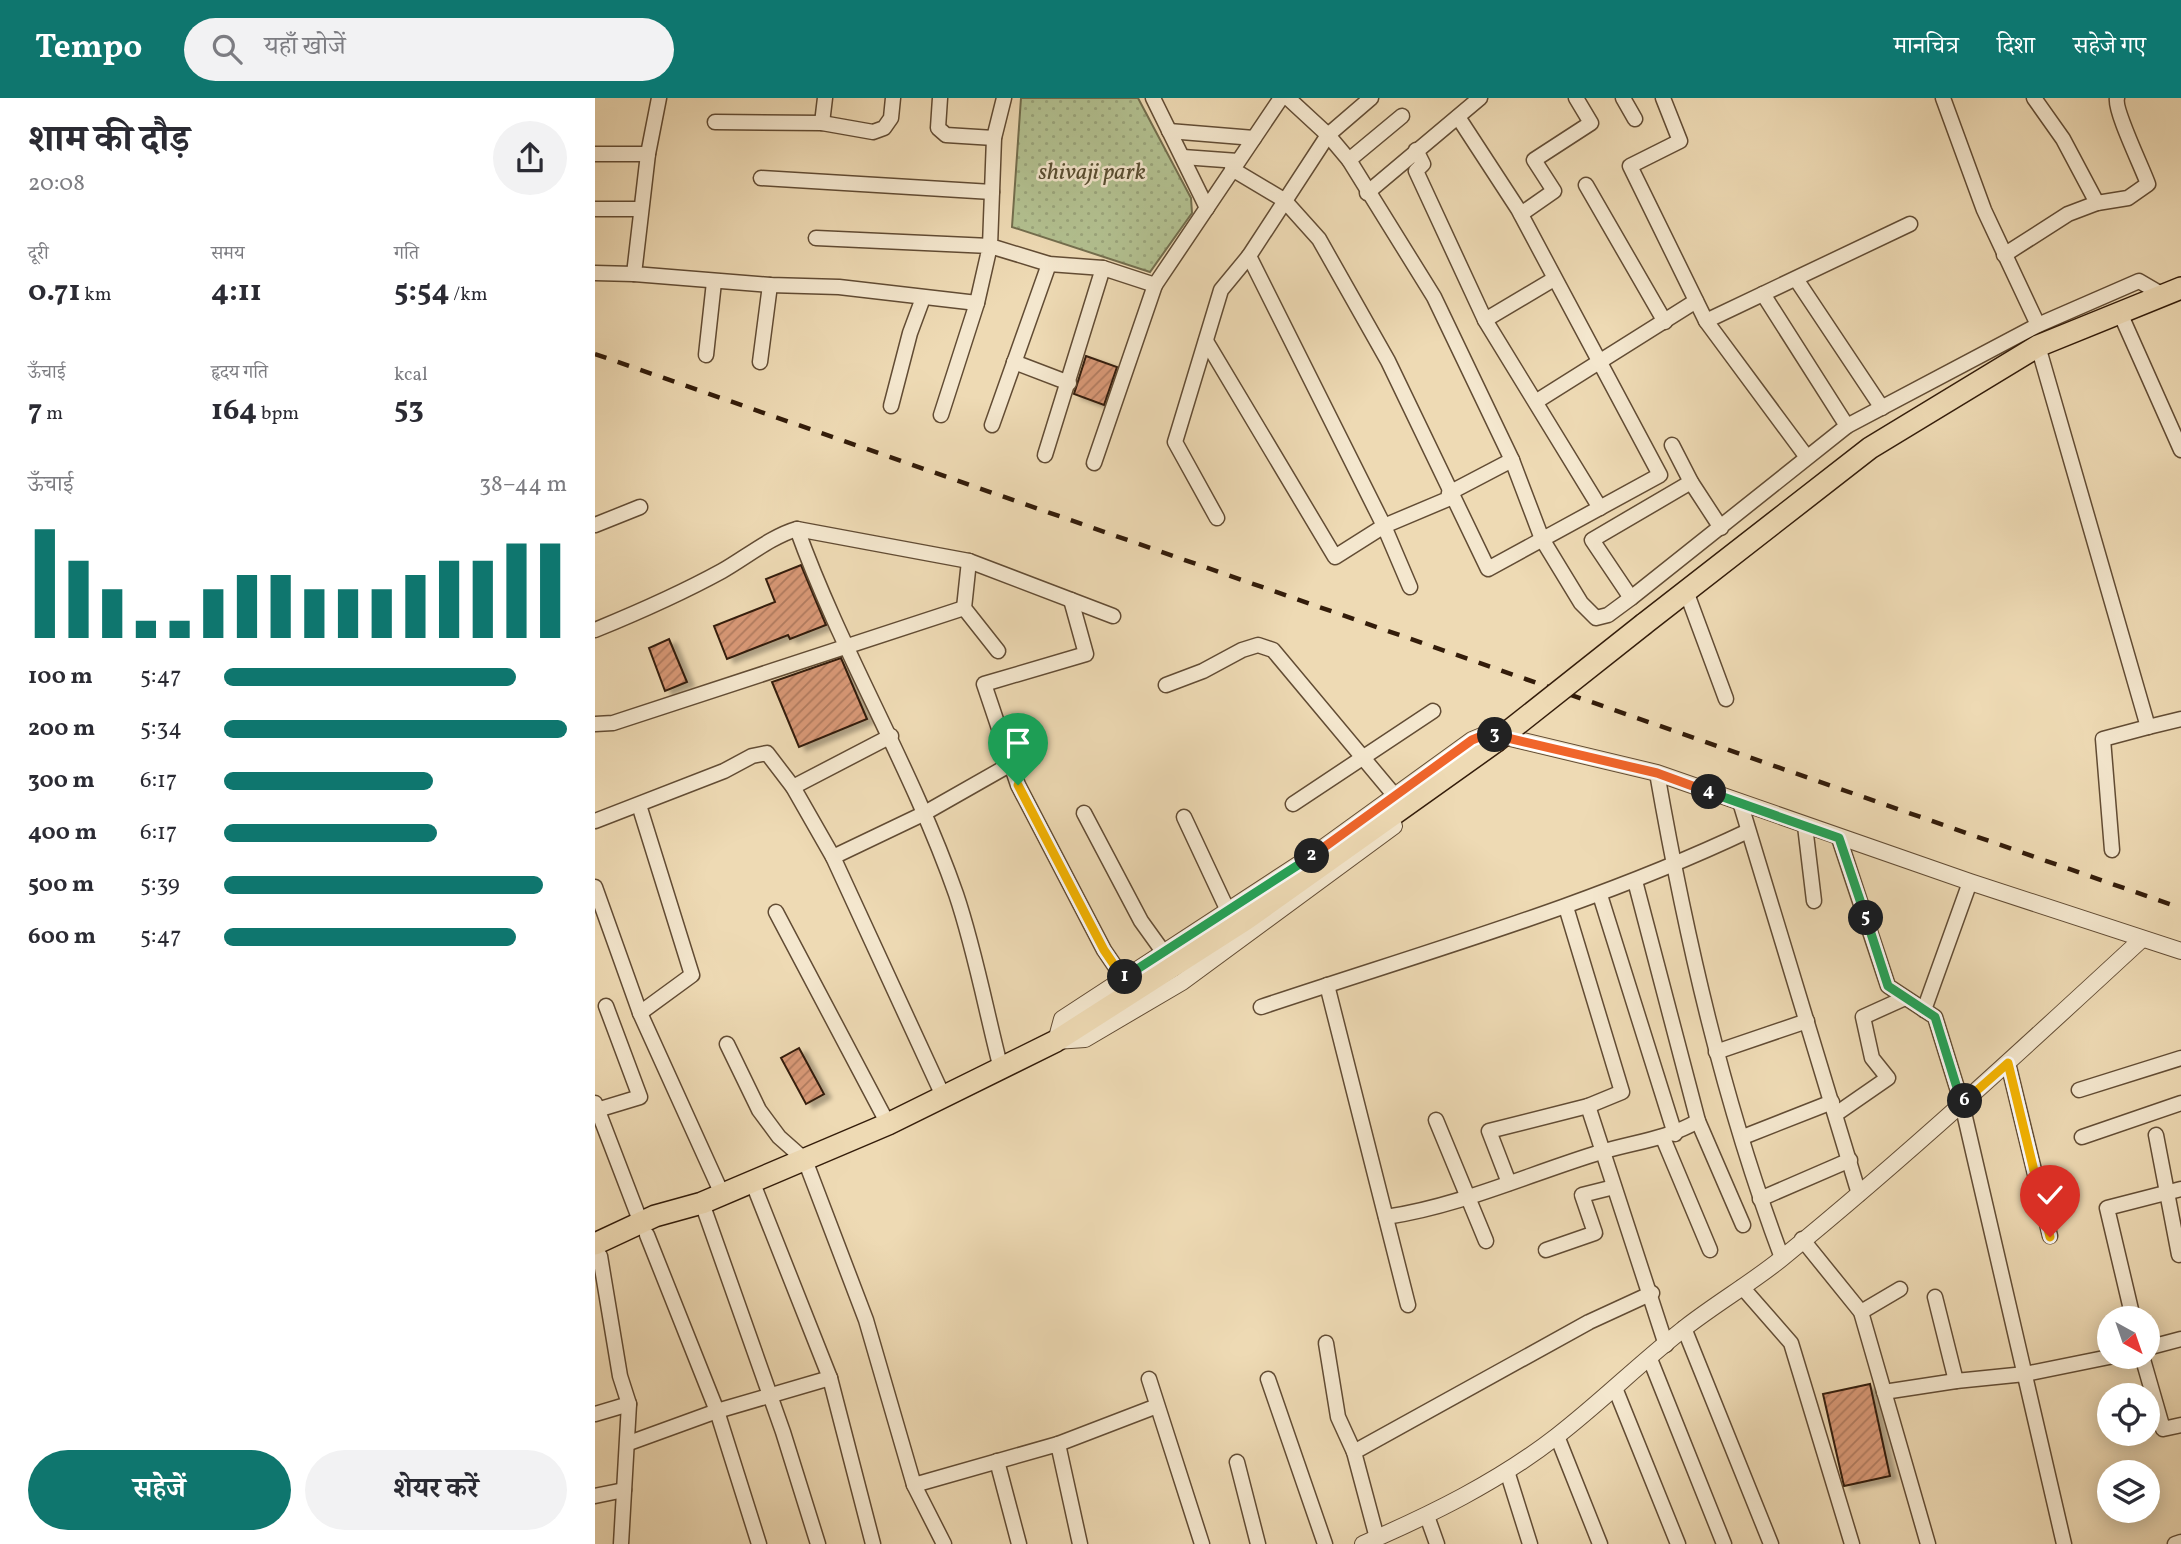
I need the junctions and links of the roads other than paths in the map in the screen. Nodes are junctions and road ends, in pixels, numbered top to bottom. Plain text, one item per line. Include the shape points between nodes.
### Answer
1 (659, 98) edge
2 (824, 98) edge
3 (893, 98) edge
4 (940, 98) edge
5 (1004, 98) edge
6 (1153, 98) edge
7 (1281, 98) edge
8 (1288, 98) edge
9 (1371, 98) edge
10 (1480, 98) edge
11 (1576, 98) edge
12 (1623, 98) edge
13 (1943, 98) edge
14 (2034, 98) edge
15 (2117, 98) edge
16 (1668, 101) edge
17 (1402, 116) dead end
18 (1458, 117) junction
19 (1635, 119) dead end
20 (715, 122) dead end
21 (822, 123) junction
22 (1169, 131) junction
23 (1328, 135) junction
24 (994, 138) junction
25 (1254, 138) junction
26 (1416, 150) junction
27 (595, 154) edge
28 (648, 154) junction
29 (1182, 157) junction
30 (1349, 160) junction
31 (1235, 165) junction
32 (761, 178) dead end
33 (1586, 185) dead end
34 (992, 192) junction
35 (1367, 193) junction
36 (1284, 200) junction
37 (2097, 203) junction
38 (1207, 208) junction
39 (595, 209) edge
40 (640, 209) junction
41 (1521, 214) junction
42 (1910, 224) dead end
43 (816, 238) dead end
44 (991, 246) junction
45 (2004, 255) junction
46 (1249, 256) junction
47 (1049, 264) junction
48 (1103, 268) junction
49 (595, 273) edge
50 (634, 274) junction
51 (1554, 279) junction
52 (1796, 279) junction
53 (714, 282) junction
54 (770, 285) junction
55 (1155, 285) junction
56 (2172, 292) edge
57 (1763, 294) junction
58 (923, 298) junction
59 (1696, 302) junction
60 (977, 303) junction
61 (2120, 313) junction
62 (1485, 320) junction
63 (1665, 321) junction
64 (1706, 321) junction
65 (2038, 325) junction
66 (1206, 341) junction
67 (2038, 346) junction
68 (706, 355) dead end
69 (760, 362) dead end
70 (1014, 362) junction
71 (1599, 362) junction
72 (1069, 383) junction
73 (1537, 401) junction
74 (891, 406) dead end
75 (1882, 408) junction
76 (941, 415) dead end
77 (992, 425) dead end
78 (1847, 426) junction
79 (1672, 444) dead end
80 (2181, 450) edge
81 (1045, 455) dead end
82 (1806, 456) junction
83 (1511, 460) junction
84 (1094, 463) dead end
85 (1691, 482) junction
86 (1449, 494) junction
87 (640, 507) dead end
88 (1600, 508) junction
89 (1217, 518) dead end
90 (595, 525) edge
91 (1384, 526) junction
92 (1721, 528) junction
93 (797, 529) junction
94 (1542, 539) junction
95 (969, 561) junction
96 (1410, 587) dead end
97 (1686, 591) junction
98 (1631, 598) junction
99 (1071, 600) junction
100 (964, 608) junction
101 (1113, 616) dead end
102 (595, 630) edge
103 (844, 646) junction
104 (998, 651) dead end
105 (1166, 685) dead end
106 (1726, 699) dead end
107 (1433, 710) dead end
108 (2181, 719) edge
109 (595, 724) edge
110 (2148, 727) junction
111 (891, 736) junction
112 (1500, 740) junction
113 (1365, 758) junction
114 (1011, 764) junction
115 (1657, 773) junction
116 (793, 787) junction
117 (1395, 796) junction
118 (1740, 803) junction
119 (1293, 804) dead end
120 (639, 805) junction
121 (1084, 813) dead end
122 (923, 814) junction
123 (1184, 817) dead end
124 (595, 821) edge
125 (1805, 826) junction
126 (1748, 831) junction
127 (1839, 838) junction
128 (2112, 850) dead end
129 (833, 858) junction
130 (1674, 866) junction
131 (1636, 881) junction
132 (1970, 882) junction
133 (595, 887) edge
134 (1600, 895) junction
135 (1815, 901) dead end
136 (1566, 906) junction
137 (1228, 911) junction
138 (776, 912) dead end
139 (2142, 939) junction
140 (2181, 951) edge
141 (1164, 953) junction
142 (1123, 978) junction
143 (1327, 985) junction
144 (1905, 998) junction
145 (606, 1006) dead end
146 (1261, 1007) dead end
147 (1924, 1010) junction
148 (640, 1013) junction
149 (1807, 1021) junction
150 (1056, 1041) junction
151 (727, 1044) dead end
152 (1716, 1052) junction
153 (2181, 1058) edge
154 (2008, 1063) junction
155 (1001, 1069) junction
156 (2080, 1090) dead end
157 (944, 1098) junction
158 (2181, 1103) edge
159 (1962, 1104) junction
160 (1588, 1106) junction
161 (596, 1107) edge
162 (1834, 1108) junction
163 (1436, 1120) dead end
164 (1698, 1121) junction
165 (888, 1124) junction
166 (2156, 1135) dead end
167 (1669, 1136) junction
168 (1743, 1137) junction
169 (2082, 1137) dead end
170 (1604, 1152) junction
171 (805, 1160) junction
172 (1850, 1160) junction
173 (752, 1181) junction
174 (1509, 1183) junction
175 (1614, 1187) junction
176 (2174, 1191) edge
177 (1859, 1194) junction
178 (1468, 1197) junction
179 (1760, 1199) junction
180 (703, 1202) junction
181 (1386, 1217) junction
182 (1744, 1225) dead end
183 (644, 1229) junction
184 (2050, 1237) dead end
185 (1802, 1239) junction
186 (1486, 1241) dead end
187 (1546, 1250) dead end
188 (1710, 1250) dead end
189 (597, 1253) edge
190 (2181, 1257) edge
191 (1783, 1258) junction
192 (1742, 1287) junction
193 (1900, 1289) dead end
194 (1652, 1293) junction
195 (1935, 1297) dead end
196 (1408, 1305) dead end
197 (2130, 1306) edge
198 (1861, 1312) junction
199 (1684, 1328) junction
200 (2181, 1339) edge
201 (1326, 1343) dead end
202 (1667, 1345) junction
203 (2160, 1345) edge
204 (1650, 1359) junction
205 (2097, 1359) edge
206 (2146, 1369) edge
207 (2025, 1374) junction
208 (830, 1378) junction
209 (1268, 1379) dead end
210 (1149, 1380) dead end
211 (1956, 1381) junction
212 (1615, 1388) junction
213 (1884, 1392) junction
214 (771, 1396) junction
215 (629, 1404) junction
216 (1157, 1406) junction
217 (717, 1411) junction
218 (595, 1414) edge
219 (2181, 1425) edge
220 (1557, 1436) junction
221 (629, 1443) junction
222 (1058, 1444) junction
223 (1354, 1452) junction
224 (997, 1461) junction
225 (1237, 1462) dead end
226 (1507, 1471) junction
227 (914, 1485) junction
228 (624, 1490) junction
229 (595, 1496) edge
230 (1427, 1516) junction
231 (1370, 1541) edge
232 (2181, 1542) edge
233 (621, 1544) edge
234 (759, 1544) edge
235 (818, 1544) edge
236 (873, 1544) edge
237 (944, 1544) edge
238 (1019, 1544) edge
239 (1080, 1544) edge
240 (1202, 1544) edge
241 (1258, 1544) edge
242 (1325, 1544) edge
243 (1437, 1544) edge
244 (1530, 1544) edge
245 (1599, 1544) edge
246 (1678, 1544) edge
247 (1724, 1544) edge
248 (1771, 1544) edge
249 (1852, 1544) edge
250 (1928, 1544) edge
251 (2064, 1544) edge
252 (2175, 1544) edge

1 - 28 street
2 - 21 street
3 - 21 street via 891,118 884,128 873,132
4 - 24 street via 938,128 946,135
5 - 24 street
6 - 22 street
7 - 25 street
8 - 23 street
9 - 23 street
10 - 18 street
11 - 41 street via 1591,123 1534,160 1554,191
12 - 19 street
13 - 45 street
14 - 37 street via 2063,139
15 - 37 street via 2121,122 2148,184 2128,198
16 - 59 street via 1680,141 1630,166
17 - 30 street
18 - 26 street
18 - 41 street
20 - 21 street
22 - 25 street
22 - 29 street
23 - 30 street
23 - 36 street
24 - 34 street
25 - 31 street
26 - 35 street
26 - 62 street via 1423,164 1416,172
27 - 28 street
28 - 40 street
29 - 31 street
29 - 38 street
30 - 35 street
31 - 36 street
31 - 38 street
32 - 34 street
33 - 63 street
34 - 44 street
35 - 83 street via 1434,297
36 - 46 street
36 - 86 street via 1319,239 1388,361
37 - 45 street via 2068,214
38 - 55 street
39 - 40 street
40 - 50 street
41 - 51 street
42 - 52 street
43 - 44 street
44 - 47 street
44 - 60 street
45 - 65 street
46 - 66 street via 1221,290
46 - 91 street
47 - 48 street
47 - 70 street
48 - 55 street
48 - 72 street
49 - 50 street
50 - 53 street
51 - 62 street
51 - 71 street
52 - 57 street
52 - 75 street
53 - 54 street
53 - 68 street
54 - 58 street via 839,287
54 - 69 street
55 - 84 street
56 - 61 main road
56 - 65 street via 2139,281
57 - 64 street
57 - 78 street
58 - 60 street
58 - 74 street
59 - 63 street
59 - 64 street
60 - 76 street
61 - 67 main road
61 - 80 street
62 - 73 street
63 - 71 street
64 - 82 street
65 - 75 street
66 - 89 street via 1175,442
66 - 91 street via 1335,557
67 - 97 main road via 1870,448
67 - 110 street
70 - 72 street
70 - 77 street
71 - 73 street
71 - 88 street via 1660,475
72 - 81 street
73 - 88 street
75 - 78 street
78 - 82 street
79 - 85 street
82 - 92 street
83 - 86 street
83 - 94 street
85 - 92 street
85 - 98 street via 1591,540
86 - 91 street via 1448,499
86 - 94 street via 1488,569
87 - 90 street
88 - 94 street
91 - 96 street
92 - 98 street
93 - 95 street
93 - 102 street via 782,533 666,601
93 - 103 street
94 - 98 street via 1581,603 1596,618
95 - 99 street
95 - 100 street
97 - 106 street
97 - 112 main road, bridge
99 - 101 street
99 - 114 street via 1086,654 984,684
100 - 103 street
100 - 104 street
103 - 109 street via 613,723
103 - 111 street
105 - 113 street via 1258,645 1273,650
107 - 113 street
108 - 110 street
110 - 128 street via 2103,739
111 - 116 street
111 - 122 street
112 - 115 street
112 - 117 street via 1489,733 1472,740
112 - 150 main road via 1245,920
113 - 117 street
113 - 119 street
114 - 122 street
114 - 142 street via 1104,950
115 - 118 street
115 - 130 street
116 - 120 street via 767,753 752,755
116 - 129 street
117 - 137 street
118 - 125 street
118 - 126 street
120 - 124 street
120 - 148 street via 692,975
121 - 141 street via 1141,921
122 - 129 street
122 - 155 street via 956,895
123 - 137 street
125 - 127 street
125 - 135 street
126 - 130 street
126 - 149 street
127 - 132 street
127 - 144 street via 1888,986
129 - 157 street
130 - 131 street
130 - 152 street
131 - 134 street
131 - 164 street
132 - 139 street
132 - 147 street
133 - 148 street
134 - 136 street
134 - 167 street
136 - 143 street
136 - 160 street via 1622,1092
137 - 141 street
138 - 165 street
139 - 140 street
139 - 154 street
141 - 142 street
142 - 150 street via 1062,1019
143 - 146 street
143 - 181 street
144 - 147 street
144 - 162 street via 1863,1017 1872,1058 1888,1079
145 - 161 street via 640,1097
147 - 159 street via 1935,1017
148 - 180 street
149 - 152 street
149 - 162 street
150 - 155 main road
151 - 171 street via 759,1110 779,1137
152 - 168 street
153 - 156 street
154 - 159 street
154 - 184 street
155 - 157 main road
157 - 165 main road
158 - 169 street
159 - 177 street
159 - 207 street
160 - 170 street
160 - 174 street via 1489,1131
161 - 183 street
162 - 168 street
162 - 172 street
163 - 178 street
164 - 167 street
164 - 182 street
165 - 171 main road
166 - 176 street
167 - 170 street
167 - 188 street
168 - 179 street
170 - 174 street
170 - 175 street
171 - 173 main road
171 - 227 street via 866,1320
172 - 177 street
172 - 179 street
173 - 180 main road
173 - 208 street
174 - 178 street
175 - 187 street via 1582,1195 1595,1233
175 - 194 street
176 - 190 street
176 - 197 street via 2107,1208
177 - 185 street
178 - 181 street via 1426,1211
178 - 186 street
179 - 191 street
180 - 183 main road
180 - 214 street
181 - 196 street
183 - 189 main road
183 - 217 street
185 - 191 street
185 - 198 street
189 - 215 street
191 - 192 street
192 - 199 street
192 - 249 street via 1791,1343
193 - 198 street
194 - 202 street
194 - 223 street via 1589,1322
195 - 211 street
198 - 213 street
199 - 202 street
199 - 248 street
200 - 203 street
201 - 223 street via 1338,1417
202 - 204 street
204 - 212 street
204 - 247 street
205 - 207 street
206 - 219 street via 2163,1429
207 - 211 street
207 - 251 street
208 - 214 street
208 - 236 street
209 - 242 street
210 - 216 street
211 - 213 street
212 - 220 street
212 - 246 street
213 - 250 street
214 - 217 street
214 - 235 street
215 - 218 street
215 - 221 street
216 - 222 street
216 - 240 street
217 - 221 street
217 - 234 street
220 - 226 street
220 - 245 street
221 - 228 street
222 - 224 street
222 - 239 street
223 - 231 street
224 - 227 street
224 - 238 street
225 - 241 street
226 - 230 street
226 - 244 street
227 - 237 street
228 - 229 street
228 - 233 street
230 - 231 street
230 - 243 street
232 - 252 street

